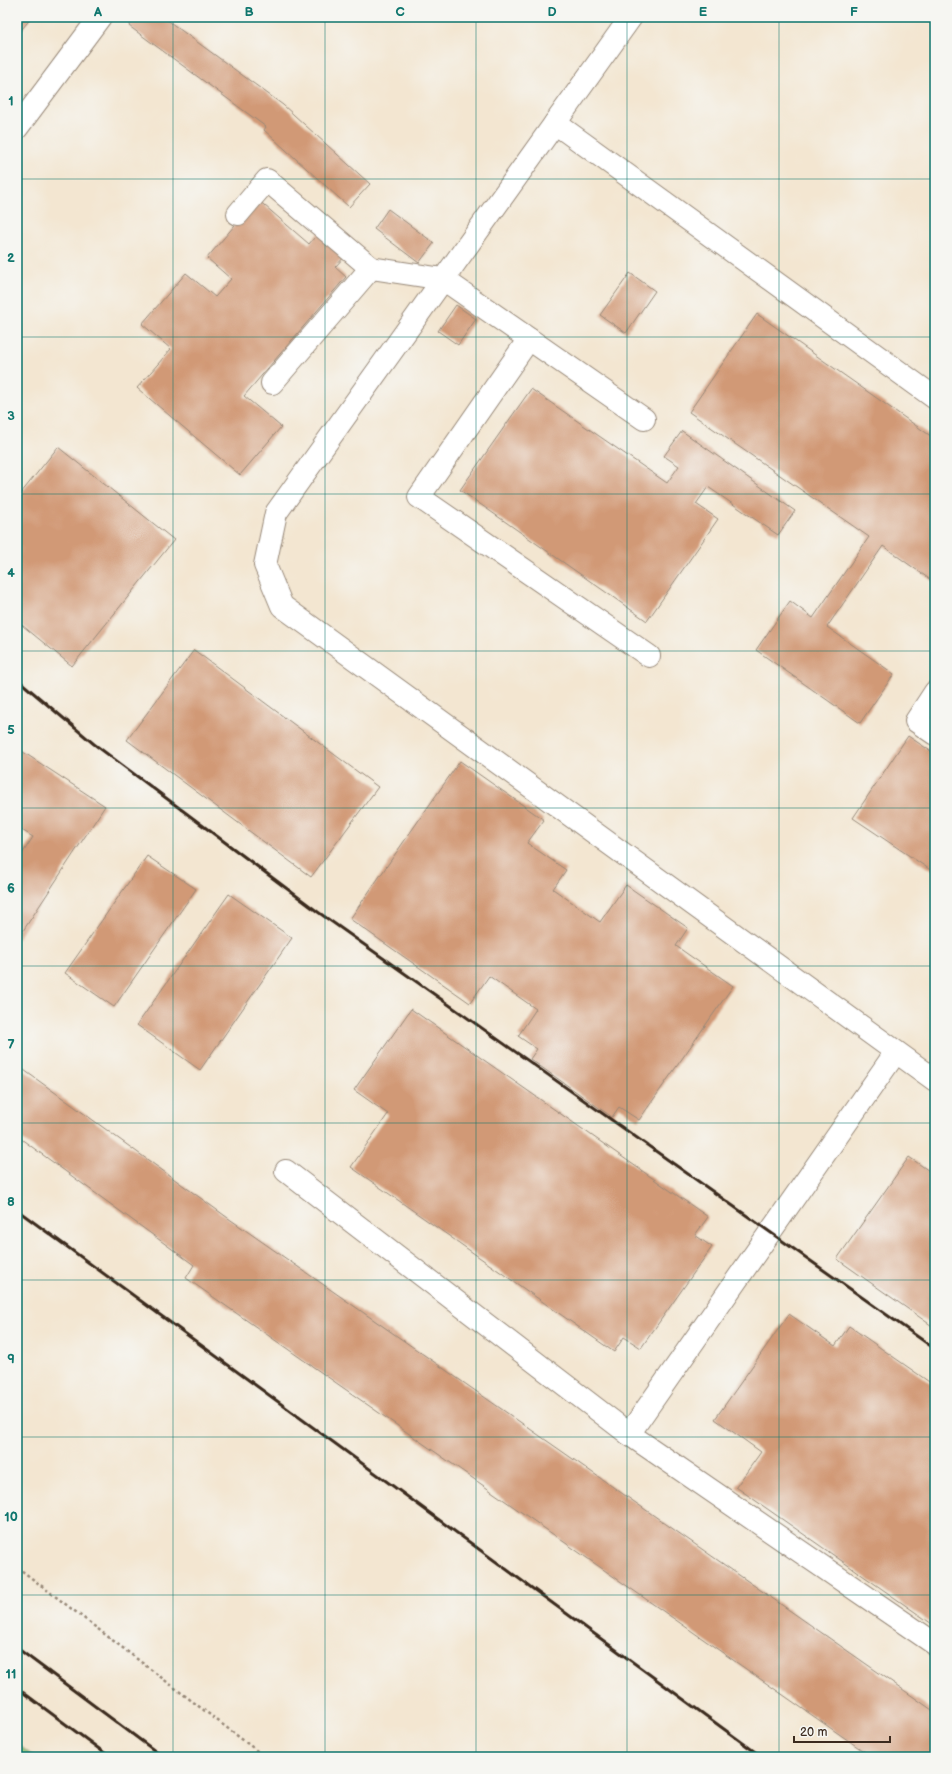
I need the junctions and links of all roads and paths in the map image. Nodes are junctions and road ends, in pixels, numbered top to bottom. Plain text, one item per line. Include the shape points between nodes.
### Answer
1 (100, 17) edge
2 (630, 17) edge
3 (555, 122) junction
4 (17, 128) edge
5 (238, 214) dead end
6 (370, 268) junction
7 (443, 279) junction
8 (529, 339) junction
9 (272, 383) dead end
10 (935, 398) edge
11 (644, 419) dead end
12 (649, 656) dead end
13 (935, 692) edge
14 (935, 734) edge
15 (896, 1052) junction
16 (935, 1080) edge
17 (286, 1171) dead end
18 (629, 1434) junction
19 (17, 1567) edge
20 (935, 1644) edge
21 (265, 1757) edge

1 - 4 street
2 - 3 street
3 - 7 street
3 - 10 street
5 - 6 street via 267,180
6 - 7 street
6 - 9 street
7 - 8 street
7 - 15 street via 276,513 265,565 282,606
8 - 11 street
8 - 12 street via 419,496
13 - 14 street via 916,721
15 - 16 street
15 - 18 street
17 - 18 street
18 - 20 street
19 - 21 path

